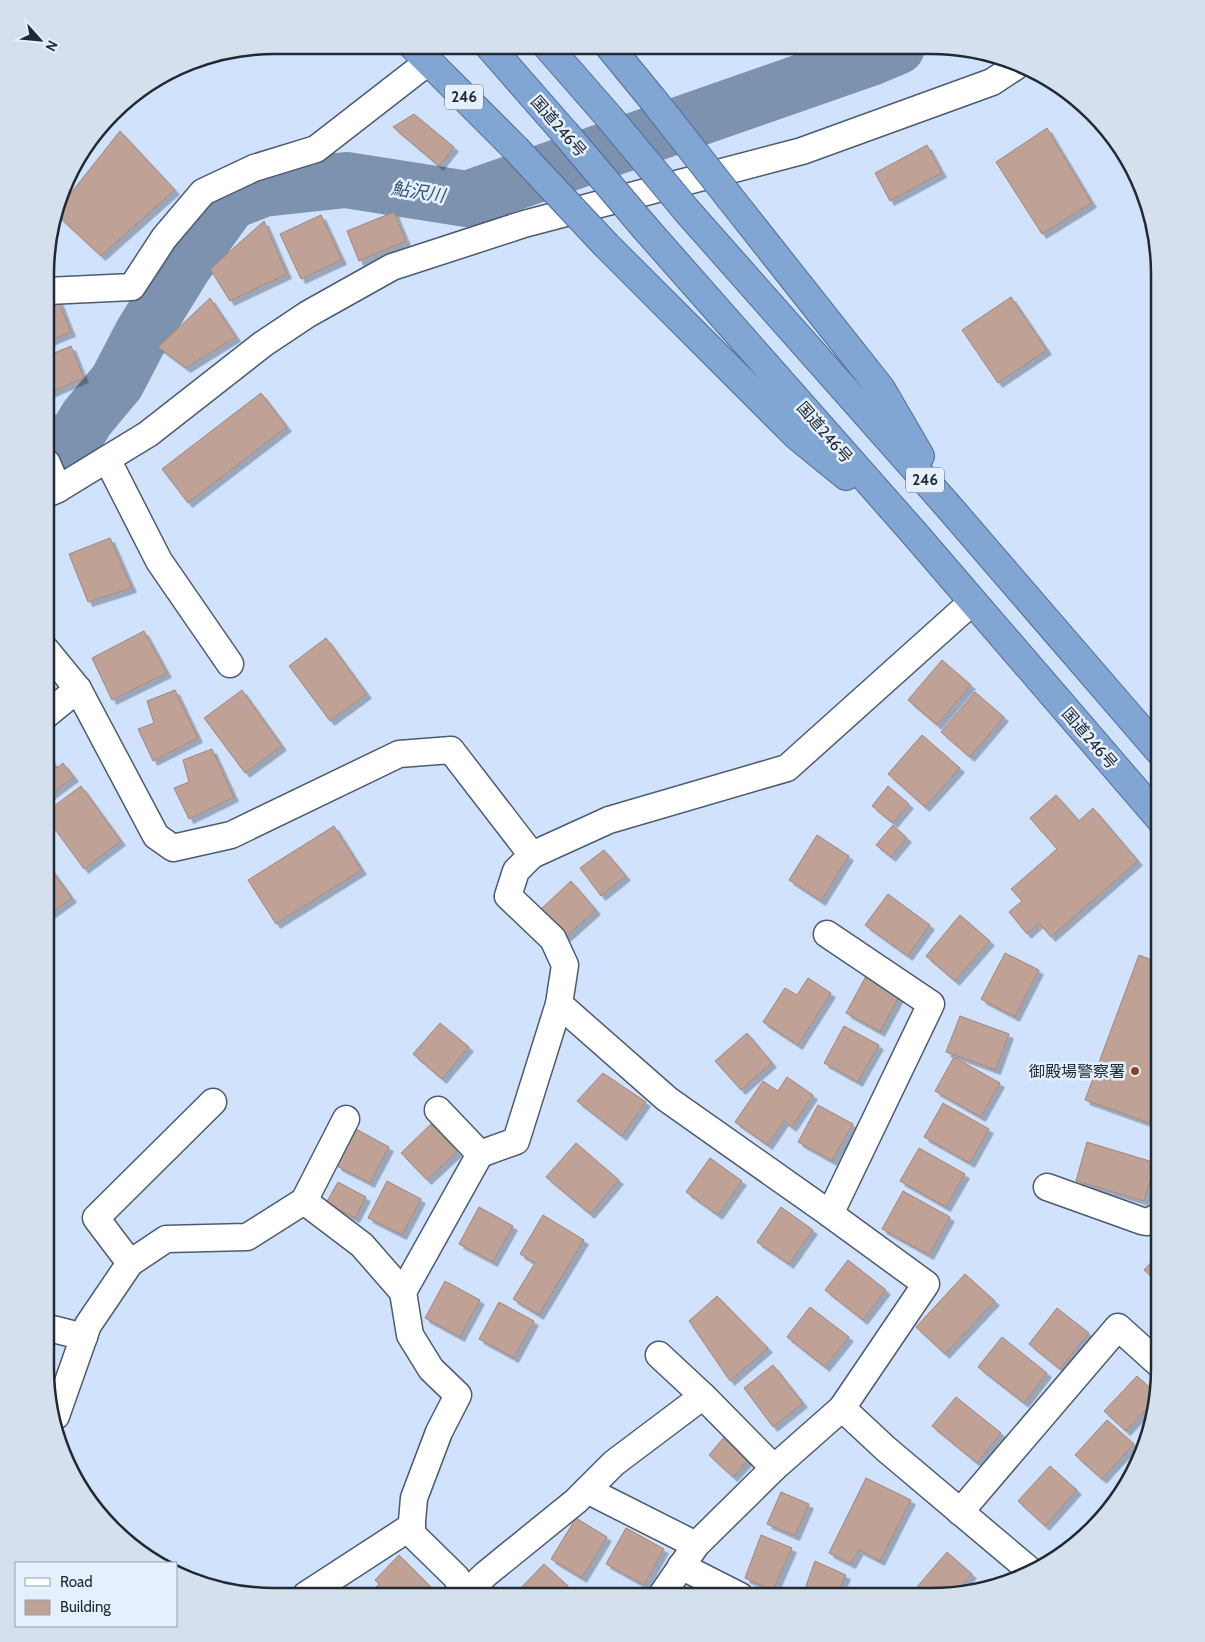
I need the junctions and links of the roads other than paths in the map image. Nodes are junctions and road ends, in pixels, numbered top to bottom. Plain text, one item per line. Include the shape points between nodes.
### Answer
1 (420, 54) edge
2 (496, 54) edge
3 (554, 54) edge
4 (616, 54) edge
5 (1012, 69) edge
6 (54, 291) edge
7 (107, 459) junction
8 (54, 479) edge
9 (948, 506) junction
10 (914, 533) junction
11 (972, 602) junction
12 (54, 660) edge
13 (230, 664) dead end
14 (78, 689) junction
15 (54, 708) edge
16 (1151, 742) edge
17 (1151, 809) edge
18 (532, 855) junction
19 (827, 934) dead end
20 (559, 1004) junction
21 (213, 1102) dead end
22 (438, 1110) dead end
23 (346, 1119) dead end
24 (480, 1154) junction
25 (1047, 1186) dead end
26 (304, 1201) junction
27 (830, 1214) junction
28 (1151, 1220) edge
29 (130, 1263) junction
30 (404, 1292) junction
31 (54, 1329) edge
32 (84, 1337) junction
33 (658, 1355) dead end
34 (1151, 1356) edge
35 (703, 1396) junction
36 (842, 1408) junction
37 (58, 1411) edge
38 (774, 1468) junction
39 (587, 1490) junction
40 (960, 1512) junction
41 (412, 1526) junction
42 (696, 1546) junction
43 (681, 1566) junction
44 (1026, 1568) edge
45 (317, 1588) edge
46 (462, 1588) edge
47 (473, 1588) edge
48 (666, 1588) edge
49 (724, 1588) edge

1 - 6 street via 316,149 254,168 203,192 164,238 132,287
1 - 10 highway, 246, bridge via 797,436
2 - 10 highway, 国道246号 / 246, bridge
3 - 9 highway, 246, bridge via 687,211
4 - 9 highway, 246, bridge via 882,389
5 - 7 street via 992,82 802,151 524,224 392,267 308,314 263,344 148,434
7 - 8 street
7 - 13 street via 159,560
9 - 16 highway, 246
10 - 11 highway, 国道246号 / 246
11 - 17 highway, 国道246号 / 246
11 - 18 street via 788,768 609,820
12 - 14 street
14 - 15 street
14 - 18 street via 156,836 173,848 232,835 399,754 451,750
18 - 20 street via 516,871 508,896 553,939 565,965
19 - 27 street via 931,1004
20 - 24 street via 516,1141
20 - 27 street via 667,1099
21 - 29 street via 96,1218
22 - 24 street
23 - 26 street
24 - 30 street
25 - 28 street via 1142,1221
26 - 29 street via 247,1237 166,1239
26 - 30 street via 362,1245
27 - 36 street via 926,1284
29 - 32 street via 88,1325
30 - 41 street via 410,1335 431,1369 458,1395 439,1432 414,1498
31 - 32 street
32 - 37 street
33 - 35 street
34 - 40 street via 1118,1327
35 - 38 street
35 - 39 street via 614,1463
36 - 38 street
36 - 40 street
38 - 42 street
39 - 42 street
39 - 47 street
40 - 44 street
41 - 45 street
41 - 46 street via 411,1533 456,1577
42 - 43 street
43 - 48 street
43 - 49 street

